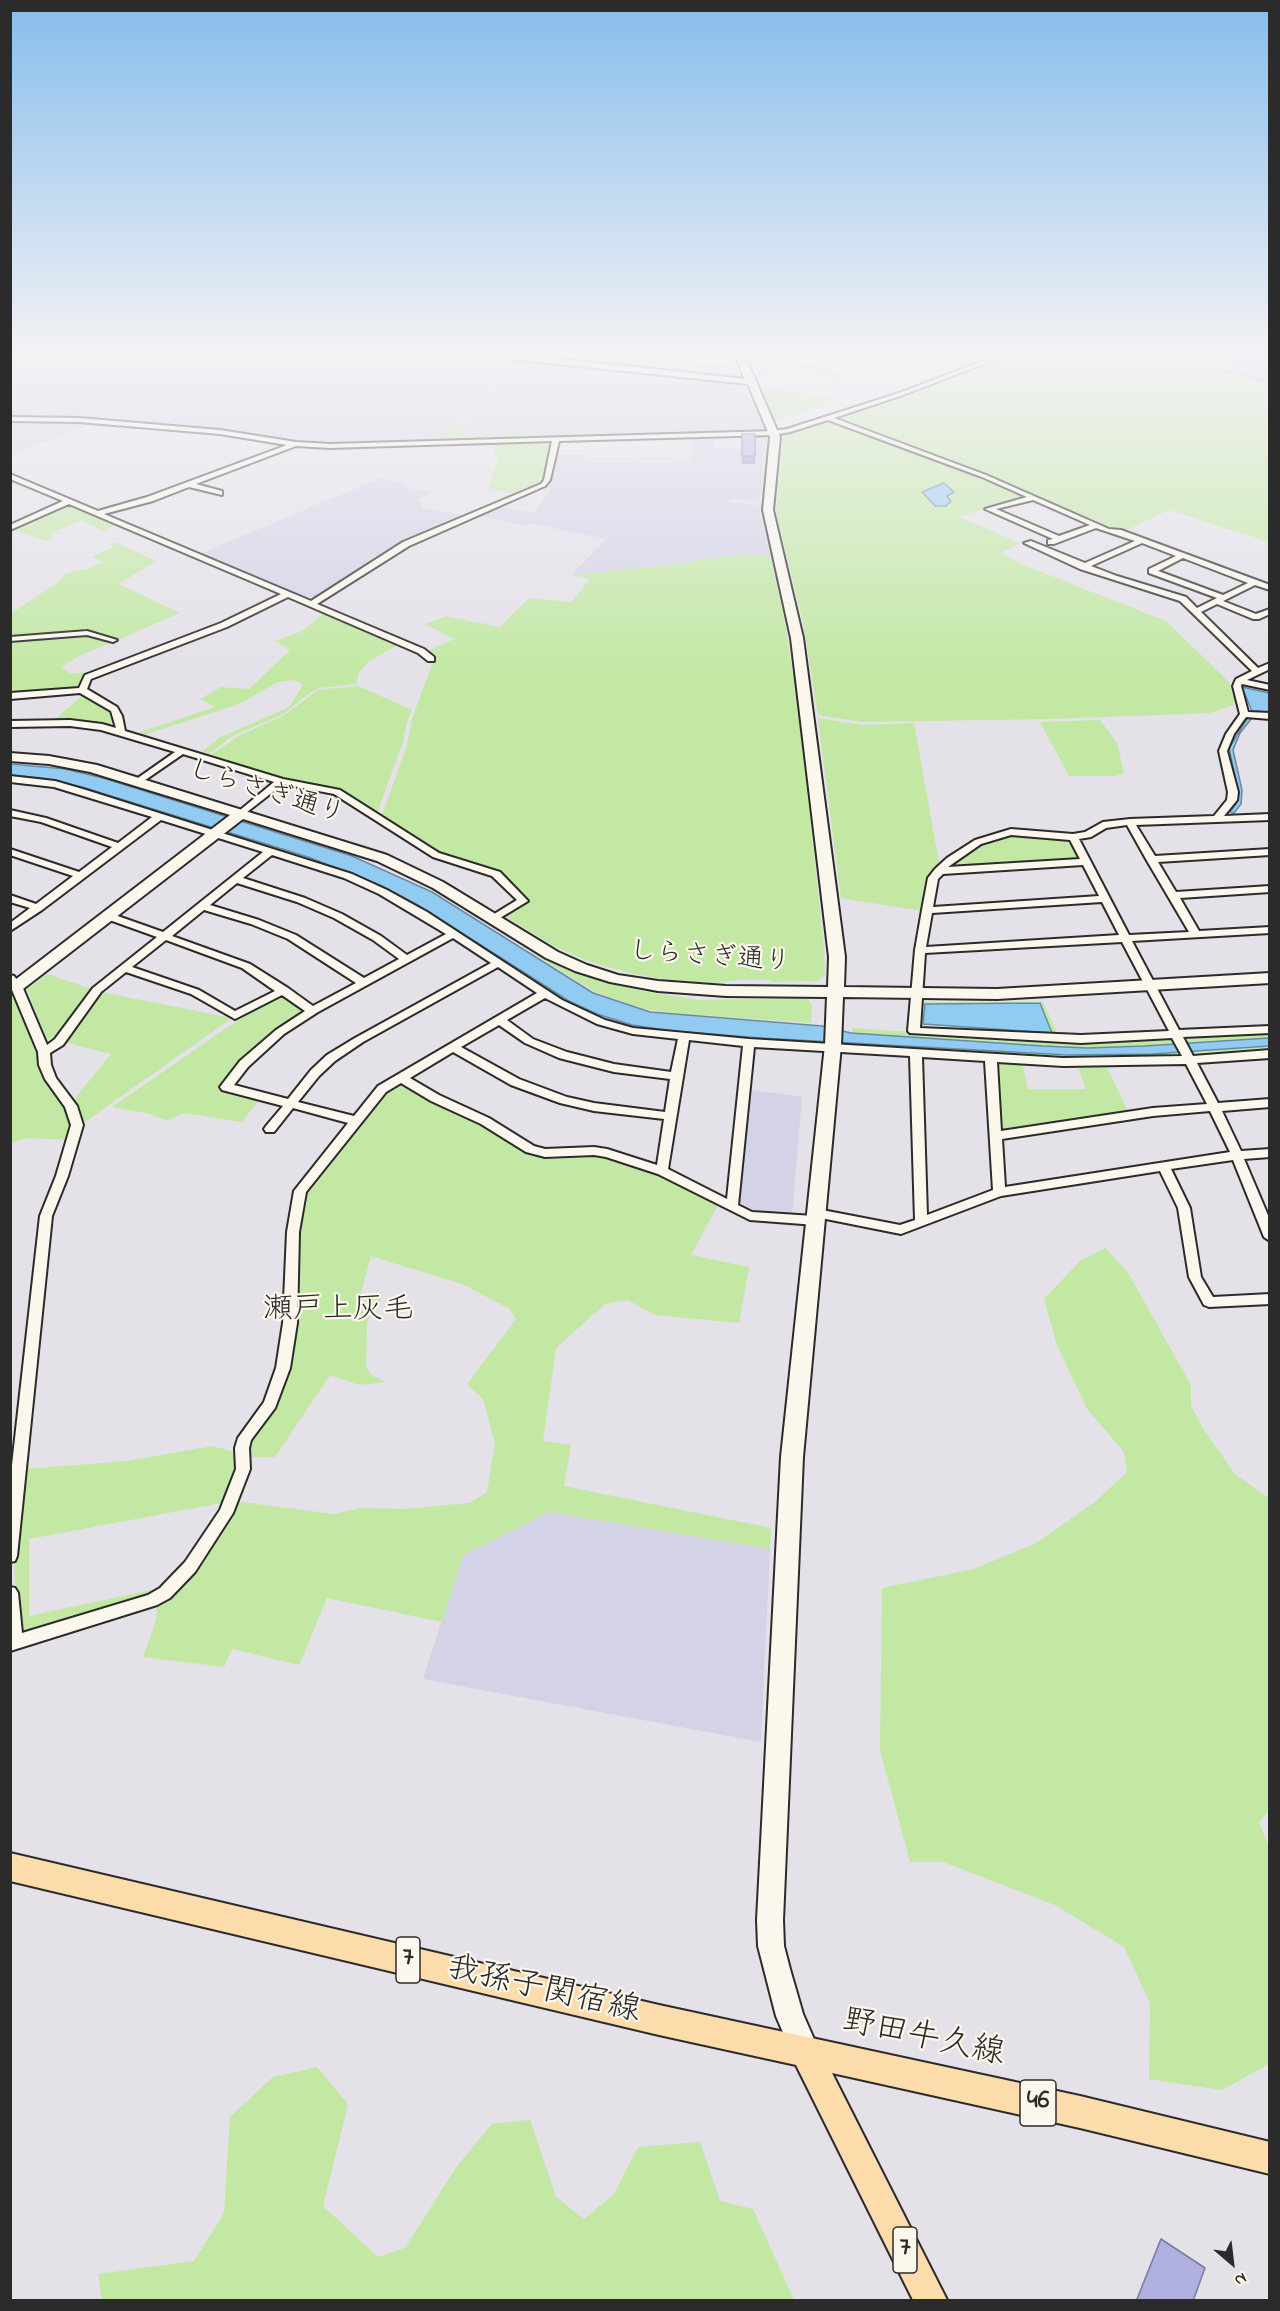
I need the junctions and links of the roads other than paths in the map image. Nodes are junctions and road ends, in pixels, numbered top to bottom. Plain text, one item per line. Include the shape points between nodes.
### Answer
1 (242, 464) edge
2 (551, 464) edge
3 (773, 464) edge
4 (951, 464) edge
5 (10, 476) edge
6 (188, 484) junction
7 (219, 494) dead end
8 (1033, 498) junction
9 (70, 501) junction
10 (98, 513) junction
11 (1095, 526) junction
12 (10, 528) edge
13 (1059, 539) junction
14 (1141, 541) junction
15 (1028, 543) dead end
16 (1038, 548) junction
17 (1182, 556) junction
18 (1083, 567) junction
19 (1254, 583) junction
20 (1269, 588) edge
21 (288, 594) junction
22 (1220, 599) junction
23 (312, 604) junction
24 (1196, 611) junction
25 (1269, 611) edge
26 (10, 639) edge
27 (113, 640) dead end
28 (431, 659) dead end
29 (1269, 665) edge
30 (1257, 671) junction
31 (1239, 681) junction
32 (1269, 688) edge
33 (82, 690) junction
34 (10, 696) edge
35 (1244, 714) junction
36 (1269, 716) edge
37 (10, 724) edge
38 (121, 731) junction
39 (183, 750) junction
40 (10, 757) edge
41 (10, 779) edge
42 (281, 781) junction
43 (138, 782) junction
44 (10, 813) edge
45 (238, 815) junction
46 (160, 816) junction
47 (1218, 817) junction
48 (1269, 817) edge
49 (1130, 822) junction
50 (218, 832) junction
51 (1072, 837) junction
52 (119, 846) junction
53 (10, 852) edge
54 (270, 852) junction
55 (1269, 852) edge
56 (1151, 859) junction
57 (1086, 862) junction
58 (938, 871) junction
59 (80, 875) junction
60 (235, 879) junction
61 (1269, 889) edge
62 (1173, 895) junction
63 (10, 898) edge
64 (1105, 899) junction
65 (203, 906) junction
66 (38, 908) junction
67 (927, 910) junction
68 (108, 916) junction
69 (495, 918) junction
70 (10, 928) edge
71 (1269, 930) edge
72 (454, 934) junction
73 (1196, 934) junction
74 (165, 937) junction
75 (1125, 938) junction
76 (920, 950) junction
77 (407, 960) junction
78 (498, 963) junction
79 (126, 969) junction
80 (1269, 978) edge
81 (14, 982) edge
82 (364, 983) junction
83 (1150, 986) junction
84 (284, 990) junction
85 (837, 991) junction
86 (917, 992) junction
87 (544, 994) junction
88 (312, 1011) junction
89 (499, 1020) junction
90 (1269, 1029) edge
91 (1176, 1036) junction
92 (684, 1038) junction
93 (834, 1040) junction
94 (749, 1043) junction
95 (452, 1047) junction
96 (44, 1052) junction
97 (916, 1054) junction
98 (1269, 1054) edge
99 (991, 1059) junction
100 (1189, 1060) junction
101 (676, 1076) junction
102 (400, 1077) junction
103 (291, 1103) junction
104 (1269, 1103) edge
105 (1214, 1107) junction
106 (670, 1116) junction
107 (357, 1121) junction
108 (270, 1129) dead end
109 (996, 1136) junction
110 (1269, 1153) edge
111 (1237, 1155) junction
112 (1163, 1166) junction
113 (662, 1171) junction
114 (999, 1192) junction
115 (1264, 1205) edge
116 (732, 1206) junction
117 (816, 1217) junction
118 (921, 1223) junction
119 (1269, 1237) edge
120 (1269, 1299) edge
121 (10, 1556) edge
122 (10, 1593) edge
123 (13, 1643) edge
124 (10, 1867) edge
125 (806, 2053) junction
126 (1269, 2158) edge
127 (930, 2301) edge

1 - 6 street
2 - 23 street via 543,485 413,541
3 - 85 street via 768,510 797,638 807,703 837,957
4 - 8 street
5 - 9 street
6 - 7 street
6 - 10 street
8 - 11 street
8 - 13 street via 989,509
9 - 10 street
9 - 12 street
10 - 21 street
11 - 13 street
11 - 14 street
13 - 16 street
14 - 17 street
14 - 18 street
15 - 16 street
16 - 18 street
17 - 19 street
17 - 22 street via 1152,571
18 - 24 street via 1179,597
19 - 20 street
19 - 22 street
21 - 23 street
21 - 33 street via 224,625 88,677
22 - 24 street
22 - 25 street via 1256,617
23 - 28 street via 421,651
24 - 30 street
26 - 27 street via 87,633
29 - 30 street
30 - 31 street
31 - 32 street
31 - 35 street
33 - 34 street
33 - 38 street via 114,709
35 - 36 street
35 - 47 street via 1224,745 1224,761 1233,792 1232,800
37 - 38 street via 70,723
38 - 39 street
39 - 42 street
39 - 43 street
40 - 43 street, しらさぎ通り via 70,763
41 - 46 street via 55,784
42 - 45 street
42 - 69 street via 337,792 436,855 496,874 523,901
43 - 45 street, しらさぎ通り
44 - 52 street
45 - 50 street
45 - 69 street, しらさぎ通り via 381,858
46 - 50 street
46 - 52 street
47 - 48 street
47 - 49 street
49 - 51 street via 1103,825 1088,835
49 - 56 street
50 - 54 street
50 - 68 street
51 - 57 street
51 - 58 street via 1011,832 978,842
52 - 59 street
53 - 59 street
54 - 60 street
54 - 72 street via 319,866 383,892
55 - 56 street
56 - 62 street
57 - 58 street
57 - 64 street
58 - 67 street
59 - 66 street
60 - 65 street
60 - 77 street via 338,916
61 - 62 street
62 - 73 street
63 - 66 street
64 - 67 street
64 - 75 street
65 - 74 street
65 - 82 street via 292,937
66 - 70 street
67 - 76 street
68 - 74 street
68 - 81 street
69 - 85 street, しらさぎ通り via 552,955 616,979 705,990
71 - 73 street
72 - 77 street
72 - 78 street
73 - 75 street
74 - 79 street
74 - 84 street via 246,966
75 - 76 street
75 - 83 street
76 - 86 street
77 - 82 street
78 - 87 street
78 - 103 street via 331,1058
79 - 84 street via 195,992 235,1016
79 - 96 street via 97,990 59,1042
80 - 83 street, しらさぎ通り
81 - 96 street
82 - 88 street
83 - 86 street, しらさぎ通り via 997,994
83 - 91 street
84 - 88 street
85 - 86 street, しらさぎ通り
85 - 93 street
86 - 91 street via 914,1031 1081,1039
87 - 89 street
87 - 92 street via 601,1022
88 - 103 street via 262,1046 226,1087
89 - 95 street
89 - 101 street via 529,1041 563,1055 614,1068
90 - 91 street
91 - 100 street
92 - 94 street
92 - 101 street
93 - 94 street
93 - 97 street
93 - 117 street
94 - 116 street
95 - 102 street
95 - 106 street via 514,1082 564,1100
96 - 121 street via 51,1079 70,1106 77,1125 46,1216
97 - 99 street
97 - 118 street
98 - 100 street
99 - 100 street
99 - 109 street
100 - 105 street
101 - 106 street
102 - 107 street via 382,1089
102 - 113 street via 485,1120 530,1149 545,1153 607,1153
103 - 107 street
103 - 108 street
104 - 105 street
105 - 109 street via 1153,1112
105 - 111 street
106 - 113 street
107 - 123 street via 300,1191 292,1232 290,1323 283,1368 270,1404 245,1438 243,1469 226,1513 209,1541 178,1580 152,1600
109 - 114 street
110 - 111 street
111 - 112 street
111 - 115 street
112 - 114 street
112 - 120 street via 1184,1208 1195,1277 1209,1302
113 - 116 street
114 - 118 street
115 - 119 street
116 - 117 street via 750,1216 780,1220
117 - 118 street via 901,1230
117 - 125 street via 792,1457 770,1920 776,1969
122 - 123 street
124 - 125 main road, 我孫子関宿線 / 7
125 - 126 main road, 野田牛久線 / 46 via 1080,2112
125 - 127 main road, 7

